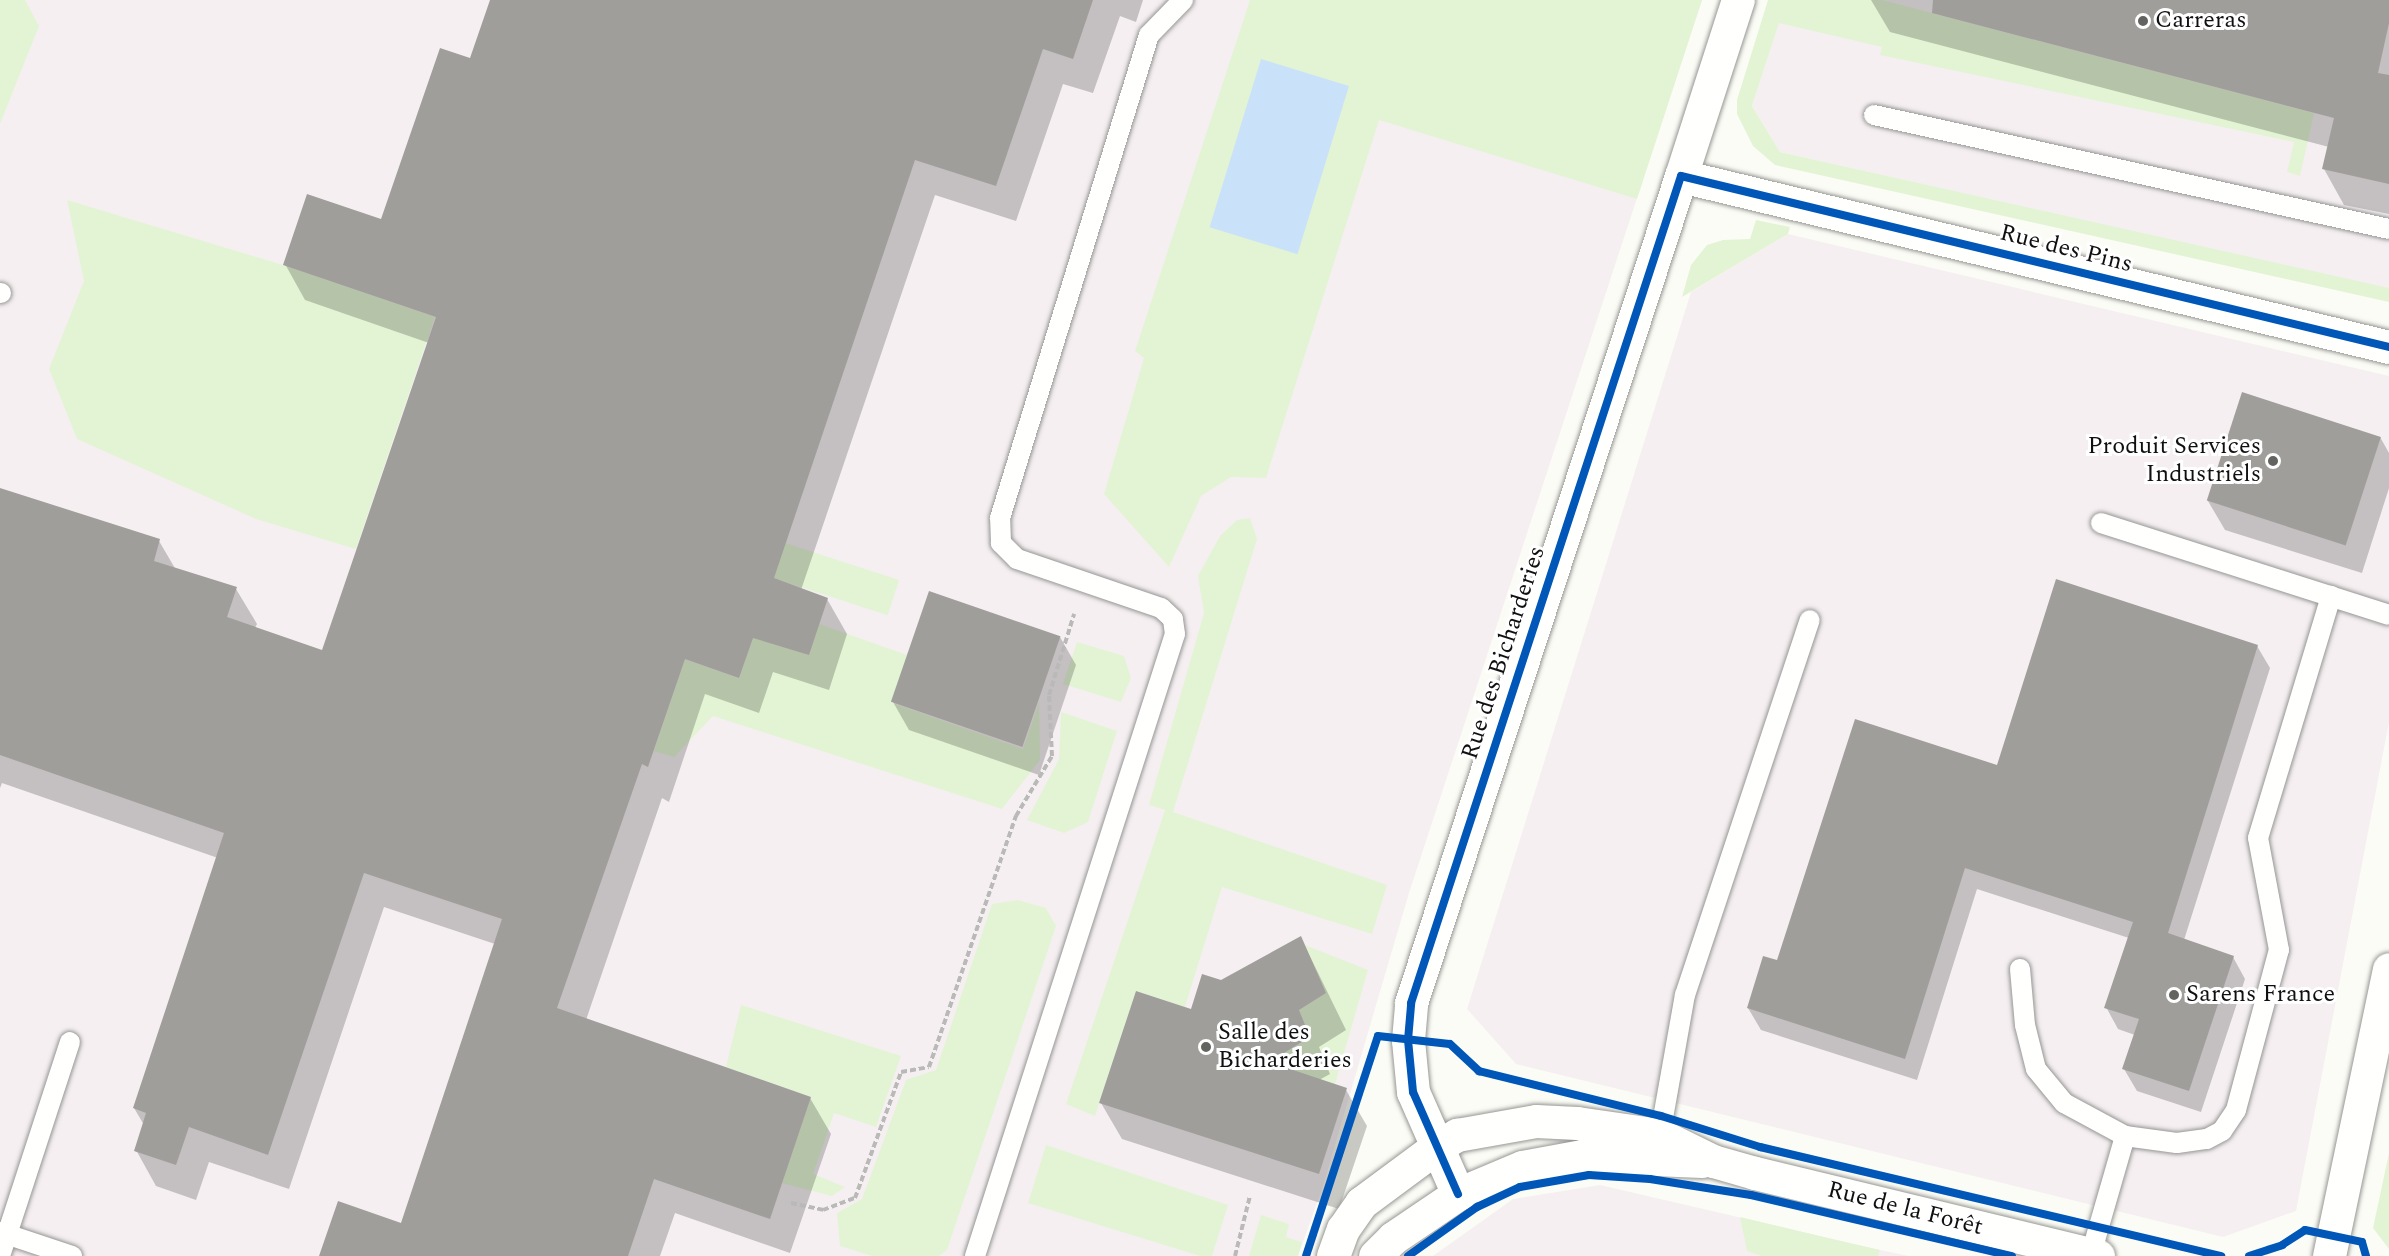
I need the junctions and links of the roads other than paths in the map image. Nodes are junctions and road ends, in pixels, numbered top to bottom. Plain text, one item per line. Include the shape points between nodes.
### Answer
1 (1183, 0) edge
2 (1738, 0) edge
3 (1874, 115) dead end
4 (1681, 176) junction
5 (2389, 230) edge
6 (2389, 347) edge
7 (2101, 523) dead end
8 (2331, 596) junction
9 (2389, 615) edge
10 (1809, 620) dead end
11 (2020, 969) dead end
12 (2389, 969) edge
13 (70, 1042) dead end
14 (1660, 1136) junction
15 (2125, 1136) junction
16 (1435, 1148) junction
17 (1713, 1161) junction
18 (1458, 1194) junction
19 (4, 1233) edge
20 (2094, 1255) edge
21 (0, 1256) edge
22 (72, 1256) edge
23 (975, 1256) edge
24 (1333, 1256) edge
25 (1375, 1256) edge
26 (2329, 1256) edge

1 - 23 lane via 1149,35 1000,518 1001,543 1017,560 1161,608 1173,619 1174,634
2 - 4 street, Rue des Bicharderies
3 - 5 lane
4 - 6 street, Rue des Pins
4 - 16 street, Rue des Bicharderies via 1411,1003 1408,1040 1413,1092
7 - 8 lane
8 - 9 lane
8 - 15 lane via 2258,838 2279,950 2236,1110 2222,1131 2207,1139 2177,1143
10 - 14 lane via 1685,995
11 - 15 lane via 2025,1025 2036,1069 2064,1104
12 - 26 street
13 - 19 lane
14 - 16 street, Rue de la Forêt via 1536,1121 1457,1136
14 - 17 street, Rue de la Forêt
15 - 20 lane
16 - 18 street, Rue des Bicharderies
16 - 24 street via 1361,1203 1343,1229
17 - 18 street, Rue de la Forêt via 1582,1156 1522,1167
17 - 20 street, Rue de la Forêt
18 - 25 street via 1393,1238
19 - 21 lane
19 - 22 lane

